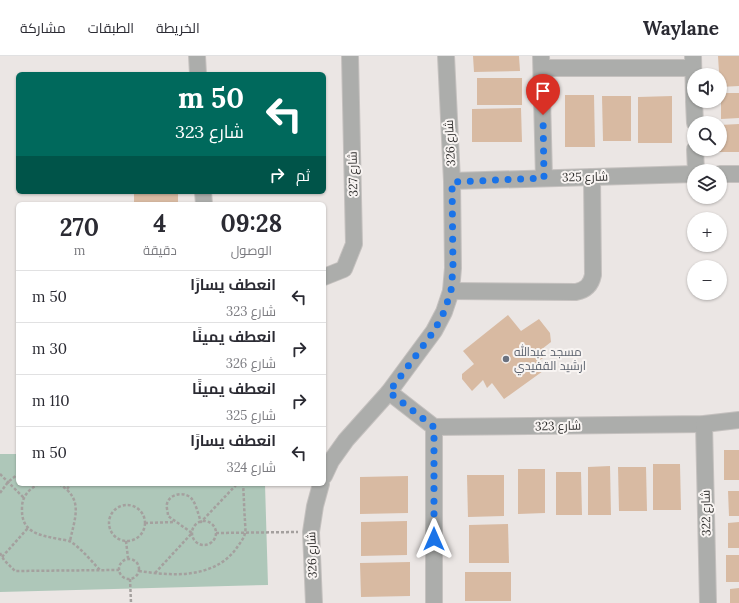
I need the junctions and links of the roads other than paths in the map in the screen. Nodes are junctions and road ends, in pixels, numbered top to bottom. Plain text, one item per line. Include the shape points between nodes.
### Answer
1 (197, 56) edge
2 (350, 56) edge
3 (446, 56) edge
4 (542, 62) edge
5 (693, 62) edge
6 (198, 72) edge
7 (687, 174) edge
8 (727, 174) edge
9 (739, 174) edge
10 (592, 177) junction
11 (544, 178) junction
12 (452, 182) junction
13 (326, 276) edge
14 (451, 291) junction
15 (389, 392) junction
16 (739, 420) edge
17 (704, 424) junction
18 (434, 427) junction
19 (326, 471) edge
20 (320, 486) edge
21 (314, 603) edge
22 (434, 603) edge
23 (708, 603) edge

1 - 6 street
2 - 13 street, شارع 327 via 354,244 344,269
3 - 12 street, شارع 326
4 - 5 street
4 - 11 street
7 - 10 street, شارع 325
8 - 9 street
10 - 11 street, شارع 325
10 - 14 street via 593,275 588,287 576,292
11 - 12 street, شارع 325
12 - 14 street, شارع 326
14 - 15 street, شارع 326 via 434,331
15 - 18 street
15 - 19 street, شارع 326 via 346,440 330,461
16 - 17 street, شارع 323
17 - 18 street, شارع 323
17 - 23 street, شارع 322
18 - 22 street
20 - 21 street, شارع 326 via 311,532

